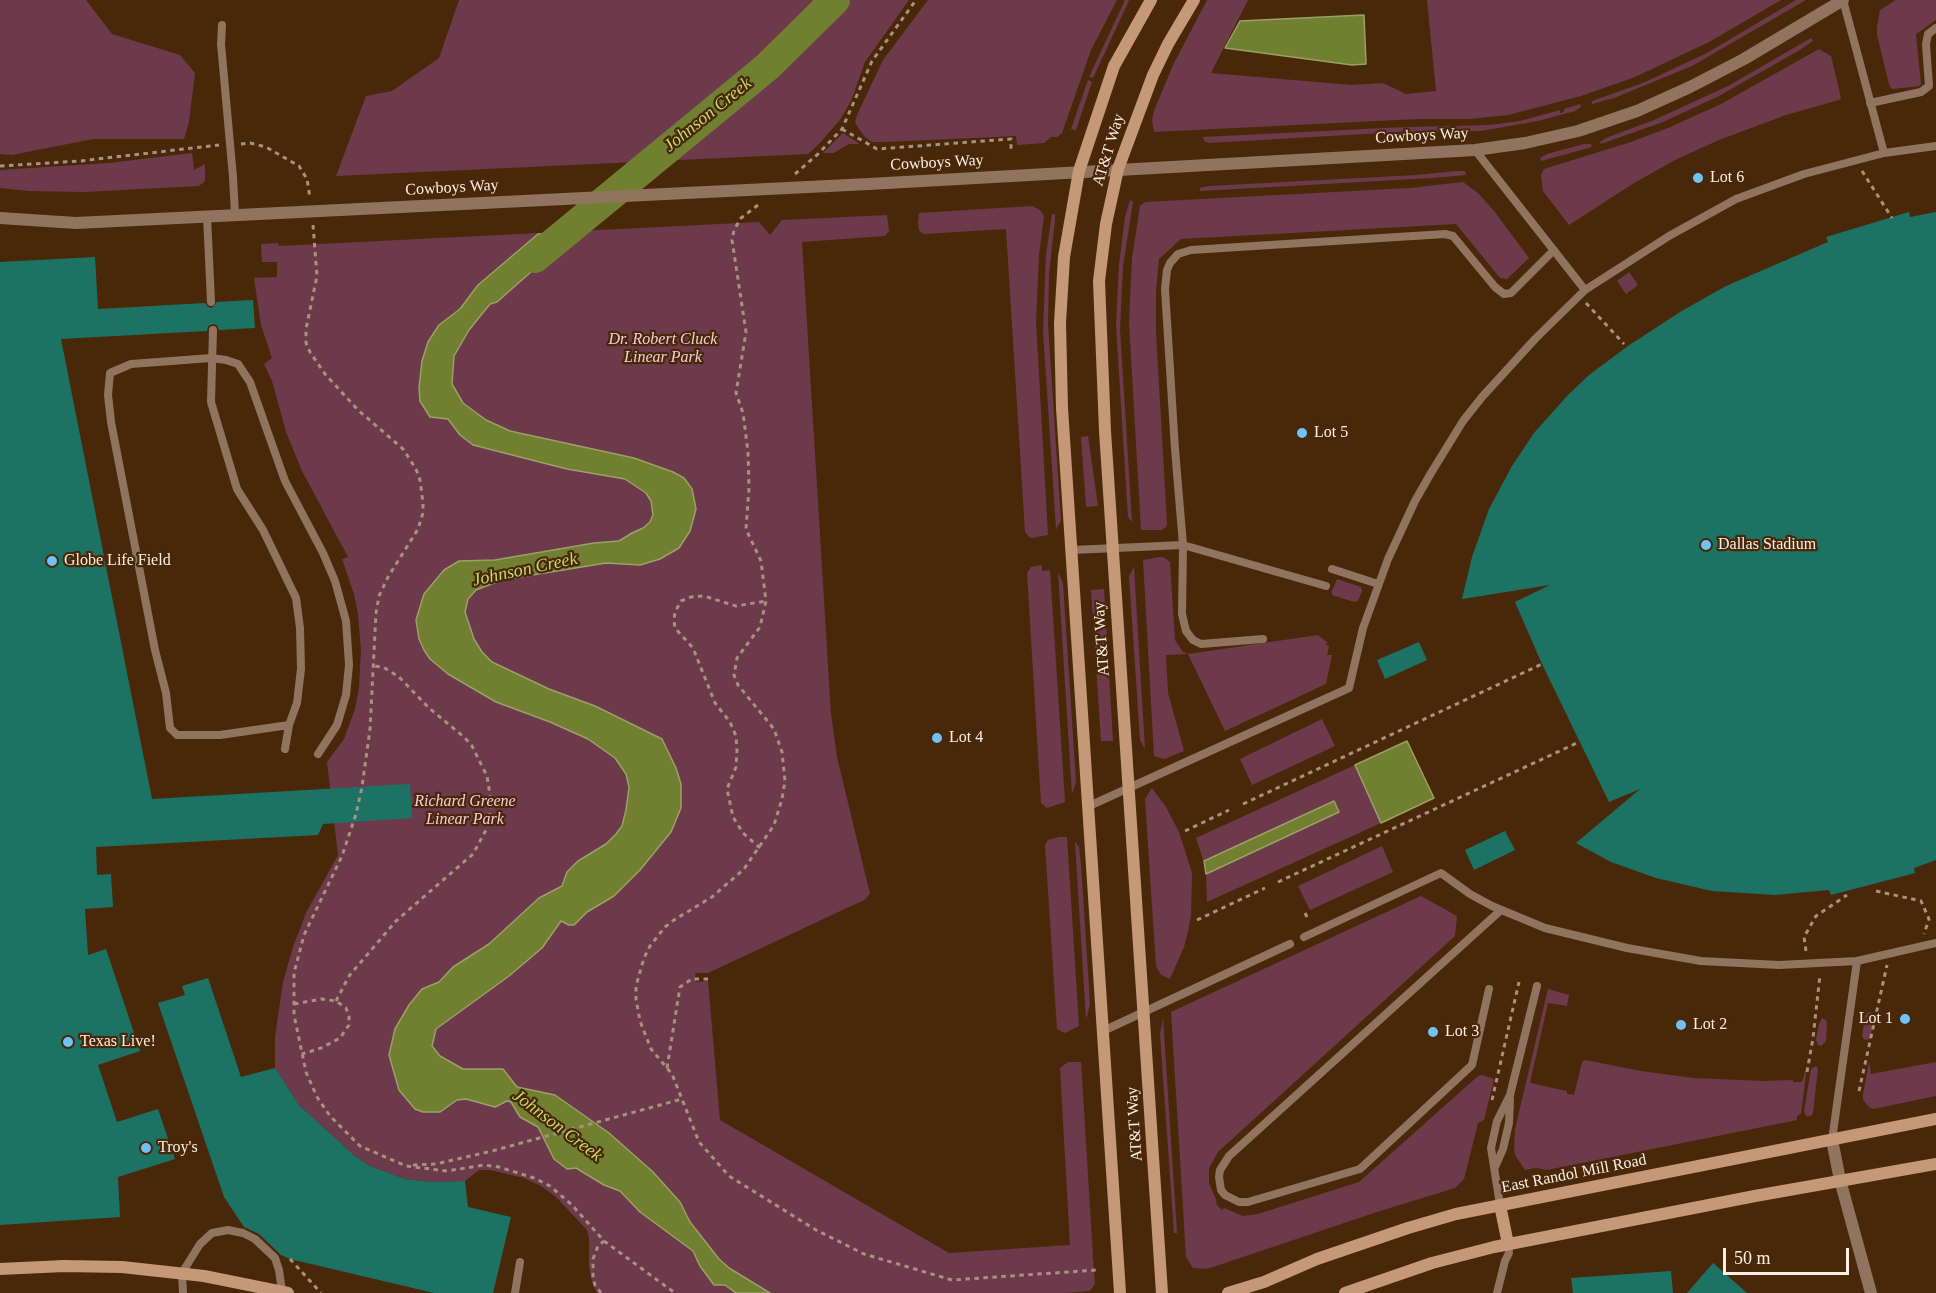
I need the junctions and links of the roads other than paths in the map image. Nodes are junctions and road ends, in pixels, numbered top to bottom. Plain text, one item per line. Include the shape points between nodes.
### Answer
1 (1151, 0) edge
2 (1194, 0) edge
3 (1843, 0) edge
4 (222, 25) dead end
5 (1936, 28) edge
6 (1870, 103) junction
7 (1936, 146) edge
8 (1475, 150) junction
9 (1884, 153) junction
10 (1118, 169) junction
11 (1079, 171) junction
12 (235, 215) junction
13 (207, 216) junction
14 (0, 218) edge
15 (1554, 250) junction
16 (1582, 293) junction
17 (211, 302) dead end
18 (213, 330) dead end
19 (211, 358) junction
20 (1183, 545) junction
21 (1113, 547) junction
22 (1072, 550) junction
23 (1332, 569) dead end
24 (1378, 584) junction
25 (1326, 586) dead end
26 (1263, 639) dead end
27 (289, 725) junction
28 (285, 749) dead end
29 (318, 754) dead end
30 (1128, 786) junction
31 (1089, 806) junction
32 (1501, 910) junction
33 (1304, 937) dead end
34 (1936, 943) edge
35 (1290, 944) dead end
36 (1857, 961) junction
37 (1537, 986) dead end
38 (1489, 989) dead end
39 (1144, 1012) junction
40 (1103, 1031) junction
41 (1936, 1119) edge
42 (1832, 1140) junction
43 (1936, 1164) edge
44 (1840, 1180) junction
45 (1500, 1205) junction
46 (1509, 1249) junction
47 (520, 1262) dead end
48 (0, 1269) edge
49 (182, 1273) junction
50 (283, 1292) edge
51 (183, 1293) edge
52 (515, 1293) edge
53 (1120, 1293) edge
54 (1162, 1293) edge
55 (1228, 1293) edge
56 (1345, 1293) edge
57 (1497, 1293) edge
58 (1871, 1293) edge

1 - 11 main road, AT&T Way via 1114,66
2 - 10 main road, AT&T Way via 1154,75
3 - 6 lane
3 - 8 street, Cowboys Way via 1744,59 1637,111 1525,143
4 - 12 lane, bridge
5 - 6 lane via 1928,34 1926,44 1929,86 1921,92
6 - 9 lane
7 - 9 lane
8 - 10 street, Cowboys Way
8 - 15 lane
9 - 16 lane via 1804,174 1736,199 1669,236
10 - 11 street, Cowboys Way
10 - 21 main road, AT&T Way via 1099,282
11 - 12 street, Cowboys Way, bridge
11 - 22 main road, AT&T Way via 1064,257 1060,323
12 - 13 street, Cowboys Way
13 - 14 street, Cowboys Way via 76,223
13 - 17 lane
15 - 16 lane
15 - 20 lane via 1511,293 1504,294 1453,236 1445,234 1191,250 1178,254 1167,270 1165,289
16 - 24 lane via 1508,368 1463,421 1415,501
18 - 19 lane
19 - 27 lane via 211,402 237,489 263,530 296,598 301,669 297,703
19 - 27 lane via 131,364 111,373 108,395 170,728 177,735 220,735
19 - 29 lane via 238,364 245,372 285,481 323,553 342,601 348,643 346,695 337,725
20 - 21 lane
20 - 25 lane
20 - 26 lane via 1182,614 1193,640 1201,644
21 - 22 lane
21 - 30 main road, AT&T Way
22 - 31 main road, AT&T Way
23 - 24 lane
24 - 30 lane via 1349,688
27 - 28 lane
30 - 31 lane
30 - 39 main road, AT&T Way
31 - 40 main road, AT&T Way
32 - 33 lane via 1441,873
32 - 36 lane via 1545,928 1597,942 1691,959 1779,965
32 - 38 lane via 1229,1156 1220,1170 1221,1190 1239,1202 1248,1202 1360,1169 1472,1065
34 - 36 lane
35 - 39 lane
36 - 42 lane
37 - 45 lane via 1510,1095 1497,1121 1491,1148
39 - 40 lane
39 - 54 main road, AT&T Way
40 - 53 main road, AT&T Way
41 - 42 main road, East Randol Mill Road
42 - 44 street
42 - 45 main road, East Randol Mill Road
43 - 44 main road
44 - 46 main road
44 - 58 street
45 - 46 main road
45 - 55 main road, East Randol Mill Road via 1408,1228
46 - 56 main road via 1432,1263
46 - 57 lane
47 - 52 lane
48 - 49 main road via 96,1266
49 - 50 main road
49 - 50 lane via 200,1244 212,1233 228,1230 260,1243 275,1258
49 - 51 lane

